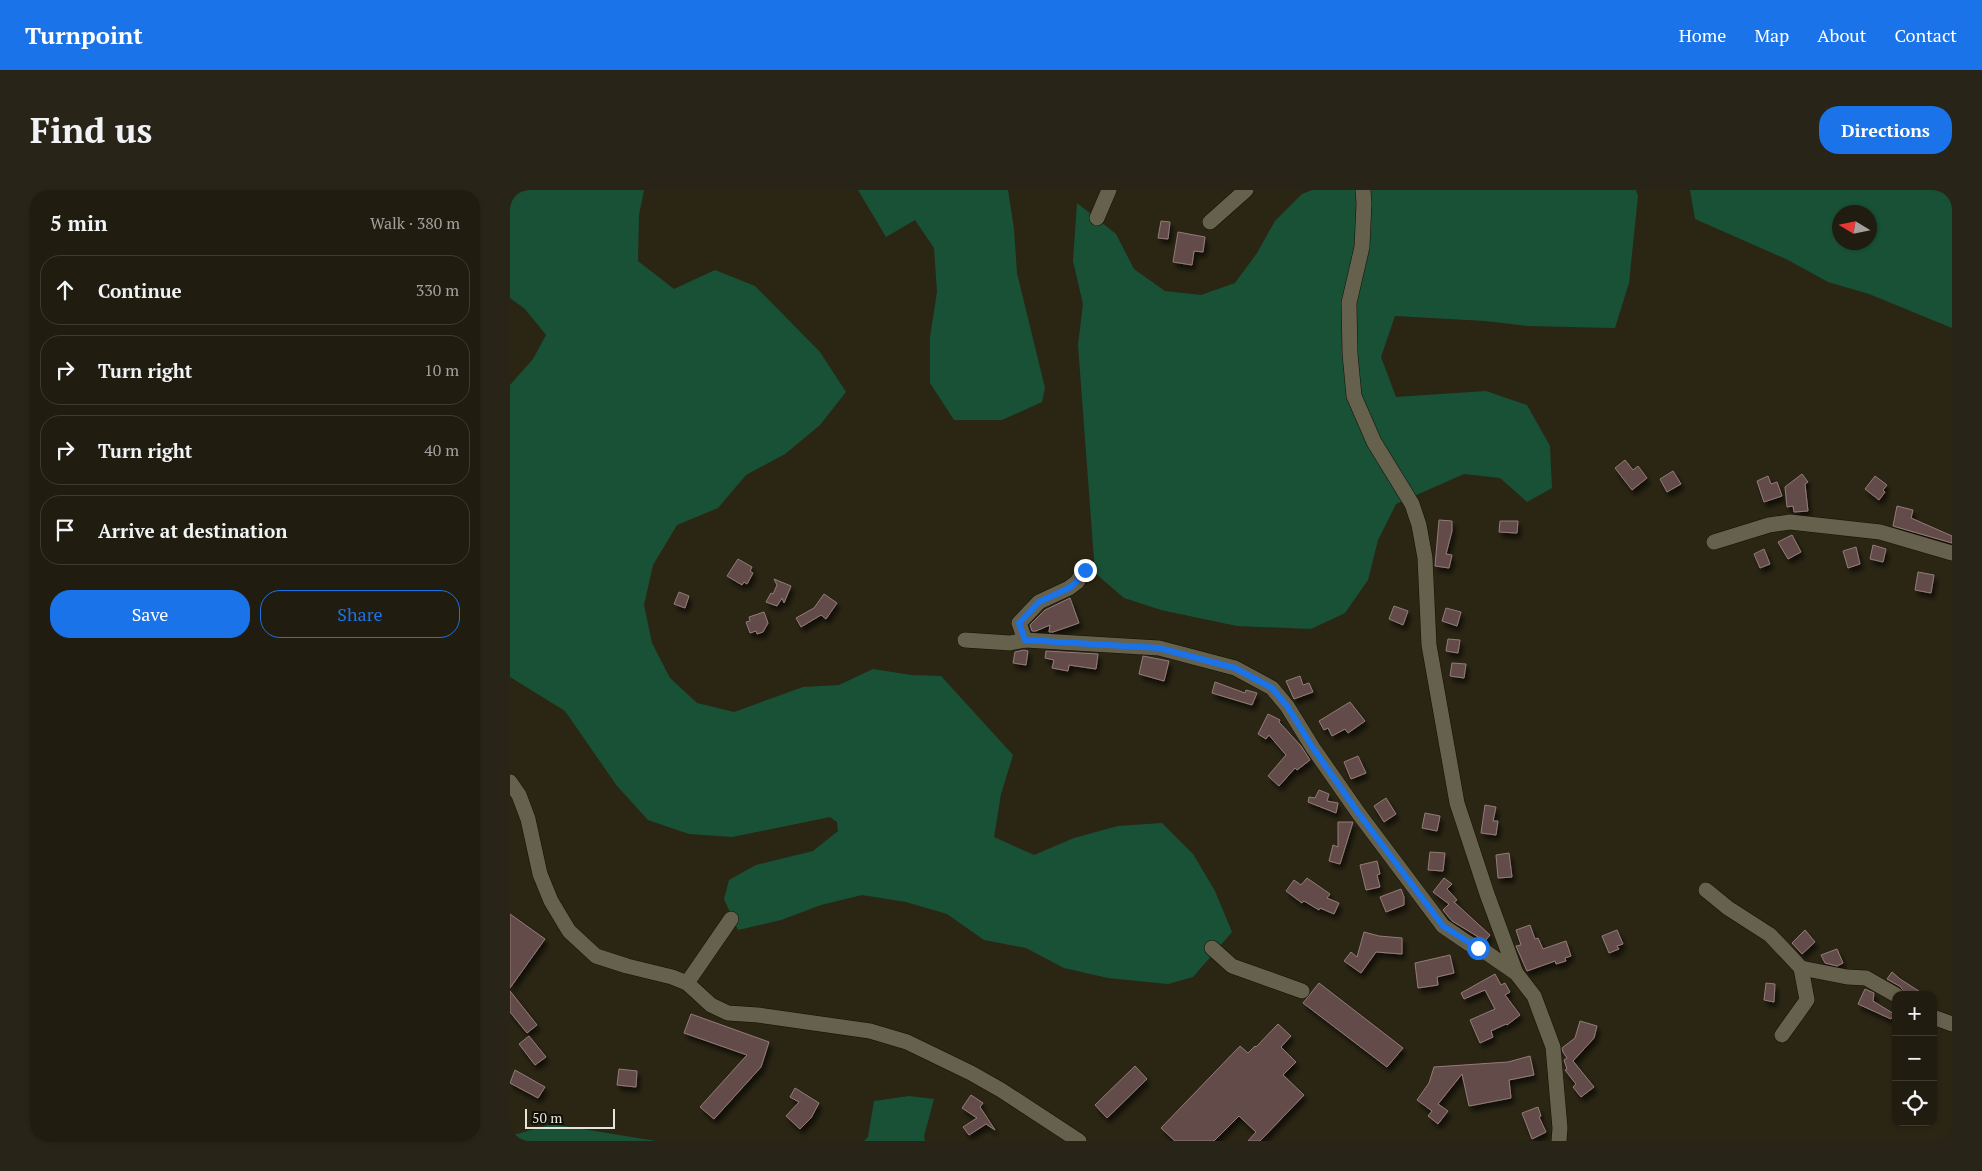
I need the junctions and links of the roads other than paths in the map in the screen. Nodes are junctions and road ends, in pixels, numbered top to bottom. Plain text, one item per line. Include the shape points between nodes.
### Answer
1 (1109, 190) edge
2 (1246, 190) edge
3 (1362, 190) edge
4 (1097, 218) dead end
5 (1210, 222) dead end
6 (1714, 542) dead end
7 (1952, 553) edge
8 (1085, 570) dead end
9 (965, 640) dead end
10 (1025, 640) junction
11 (510, 782) edge
12 (1706, 890) dead end
13 (731, 918) dead end
14 (1212, 948) dead end
15 (1801, 968) junction
16 (1516, 973) junction
17 (687, 983) junction
18 (1302, 990) dead end
19 (1892, 994) edge
20 (1937, 1018) edge
21 (1952, 1024) edge
22 (1782, 1035) dead end
23 (1079, 1141) edge
24 (1559, 1141) edge

1 - 4 street
2 - 5 street
3 - 16 street via 1362,247 1349,303 1354,396 1374,442 1412,504 1425,558 1429,645 1458,803
6 - 7 street via 1790,522 1880,532
8 - 10 street via 1069,588 1039,602 1023,617 1019,623
9 - 10 street via 1010,643
10 - 16 street via 1159,648 1235,668 1272,688 1359,814 1443,926
11 - 17 street via 528,819 538,866 550,901 569,931 596,956
12 - 15 street via 1770,934
13 - 17 street
14 - 18 street via 1232,966
15 - 19 street via 1866,978
15 - 22 street via 1806,1000
16 - 24 street via 1534,996 1553,1047
17 - 23 street via 711,1005 728,1013 870,1031 907,1042 1001,1090
20 - 21 street

